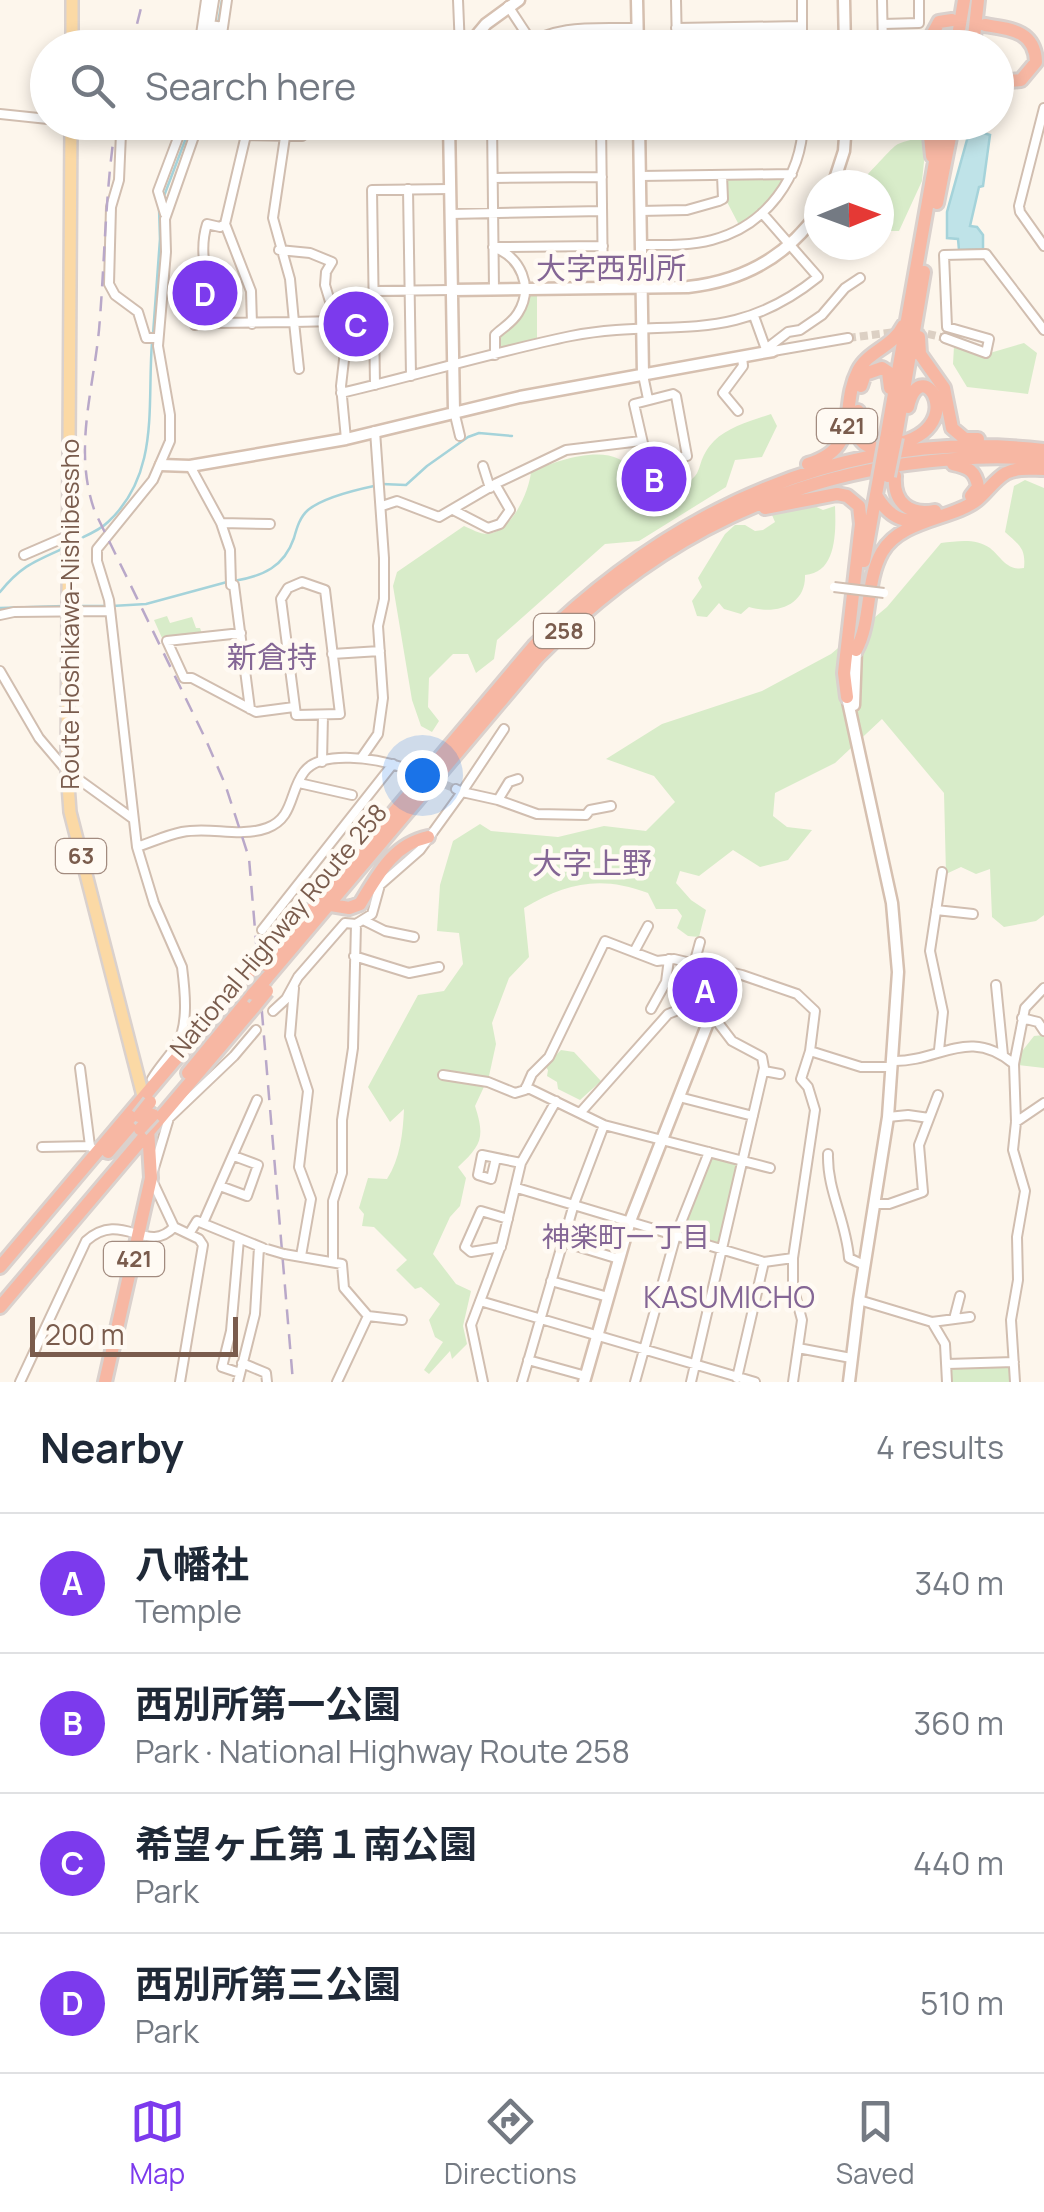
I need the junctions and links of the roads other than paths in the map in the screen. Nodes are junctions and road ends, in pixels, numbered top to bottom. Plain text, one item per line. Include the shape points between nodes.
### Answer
1 (72, 0) edge
2 (210, 0) edge
3 (227, 0) edge
4 (458, 0) edge
5 (637, 0) edge
6 (676, 0) edge
7 (802, 0) edge
8 (844, 0) edge
9 (882, 0) edge
10 (918, 0) edge
11 (964, 0) edge
12 (976, 0) edge
13 (514, 3) edge
14 (952, 20) dead end
15 (883, 24) junction
16 (985, 25) dead end
17 (217, 26) junction
18 (802, 26) junction
19 (638, 28) joint
20 (676, 28) joint
21 (72, 30) edge
22 (205, 30) edge
23 (214, 30) edge
24 (218, 30) edge
25 (461, 30) edge
26 (480, 30) edge
27 (526, 30) edge
28 (560, 30) edge
29 (802, 30) edge
30 (845, 30) edge
31 (883, 30) edge
32 (934, 30) edge
33 (959, 30) edge
34 (970, 30) edge
35 (974, 30) edge
36 (1013, 30) edge
37 (1014, 30) edge
38 (1014, 80) edge
39 (1044, 108) edge
40 (0, 114) edge
41 (30, 117) edge
42 (67, 140) edge
43 (121, 140) edge
44 (177, 140) edge
45 (191, 140) edge
46 (245, 140) edge
47 (284, 140) edge
48 (449, 140) edge
49 (492, 140) edge
50 (601, 140) edge
51 (639, 140) edge
52 (802, 140) edge
53 (845, 140) edge
54 (932, 140) edge
55 (939, 140) edge
56 (949, 140) edge
57 (838, 170) edge
58 (792, 174) junction
59 (722, 175) junction
60 (640, 176) junction
61 (602, 177) junction
62 (493, 178) junction
63 (450, 188) junction
64 (408, 189) junction
65 (928, 203) junction
66 (640, 210) junction
67 (602, 211) junction
68 (164, 212) junction
69 (493, 213) junction
70 (450, 214) junction
71 (762, 214) junction
72 (226, 224) junction
73 (804, 229) edge
74 (1043, 243) edge
75 (641, 245) junction
76 (790, 245) junction
77 (602, 246) junction
78 (494, 247) junction
79 (279, 250) junction
80 (204, 272) junction
81 (860, 278) dead end
82 (641, 287) junction
83 (603, 288) junction
84 (525, 289) junction
85 (452, 290) junction
86 (494, 290) junction
87 (410, 291) junction
88 (374, 292) junction
89 (920, 300) junction
90 (908, 313) junction
91 (754, 316) junction
92 (337, 321) junction
93 (294, 322) junction
94 (252, 324) junction
95 (195, 325) dead end
96 (642, 329) junction
97 (1044, 330) edge
98 (158, 338) junction
99 (848, 338) tunnel mouth
100 (946, 338) tunnel mouth
101 (769, 351) junction
102 (495, 355) junction
103 (742, 356) junction
104 (452, 365) junction
105 (300, 369) dead end
106 (643, 375) junction
107 (411, 376) junction
108 (375, 385) junction
109 (341, 393) junction
110 (648, 399) junction
111 (454, 411) junction
112 (738, 411) dead end
113 (891, 415) junction
114 (375, 431) junction
115 (460, 436) dead end
116 (346, 439) junction
117 (964, 439) junction
118 (641, 441) junction
119 (889, 441) junction
120 (912, 442) junction
121 (1044, 446) edge
122 (931, 460) junction
123 (1044, 460) edge
124 (820, 461) junction
125 (162, 465) junction
126 (190, 466) junction
127 (483, 466) dead end
128 (1044, 469) edge
129 (887, 477) junction
130 (492, 486) junction
131 (739, 498) junction
132 (880, 501) junction
133 (382, 506) junction
134 (454, 510) junction
135 (724, 517) junction
136 (932, 517) junction
137 (221, 522) junction
138 (270, 524) dead end
139 (68, 536) junction
140 (24, 556) dead end
141 (834, 587) dead end
142 (884, 593) dead end
143 (68, 607) junction
144 (110, 607) junction
145 (0, 614) edge
146 (241, 633) junction
147 (856, 650) junction
148 (380, 651) junction
149 (332, 654) junction
150 (0, 671) edge
151 (847, 698) junction
152 (294, 707) junction
153 (250, 710) junction
154 (323, 715) junction
155 (504, 729) dead end
156 (362, 757) junction
157 (322, 762) junction
158 (861, 766) junction
159 (67, 770) junction
160 (518, 778) dead end
161 (299, 783) junction
162 (459, 791) junction
163 (352, 796) dead end
164 (498, 800) junction
165 (610, 806) dead end
166 (133, 818) junction
167 (428, 837) junction
168 (137, 847) junction
169 (942, 872) dead end
170 (331, 905) junction
171 (936, 910) junction
172 (973, 914) dead end
173 (361, 922) junction
174 (648, 926) dead end
175 (262, 930) dead end
176 (414, 937) dead end
177 (293, 940) junction
178 (700, 942) dead end
179 (634, 952) junction
180 (354, 956) junction
181 (669, 959) junction
182 (694, 964) junction
183 (439, 966) dead end
184 (722, 971) junction
185 (259, 980) junction
186 (996, 985) dead end
187 (294, 988) junction
188 (1044, 988) edge
189 (651, 1009) dead end
190 (274, 1011) dead end
191 (712, 1015) junction
192 (1022, 1018) junction
193 (256, 1030) dead end
194 (1044, 1030) edge
195 (939, 1050) junction
196 (810, 1052) junction
197 (1003, 1055) junction
198 (893, 1064) junction
199 (1014, 1064) junction
200 (80, 1068) dead end
201 (764, 1071) junction
202 (780, 1074) dead end
203 (444, 1075) dead end
204 (526, 1087) junction
205 (938, 1095) dead end
206 (679, 1097) junction
207 (257, 1100) dead end
208 (556, 1101) junction
209 (1044, 1104) edge
210 (580, 1112) junction
211 (146, 1115) junction
212 (753, 1116) junction
213 (888, 1117) junction
214 (928, 1118) junction
215 (1016, 1122) junction
216 (604, 1125) junction
217 (662, 1140) junction
218 (42, 1147) dead end
219 (94, 1149) junction
220 (708, 1152) junction
221 (828, 1154) dead end
222 (234, 1156) junction
223 (496, 1158) dead end
224 (742, 1160) junction
225 (521, 1163) junction
226 (770, 1168) dead end
227 (151, 1178) junction
228 (220, 1186) junction
229 (516, 1188) junction
230 (574, 1204) junction
231 (875, 1204) junction
232 (508, 1219) junction
233 (630, 1222) junction
234 (203, 1224) junction
235 (174, 1227) junction
236 (140, 1234) junction
237 (189, 1234) junction
238 (676, 1235) junction
239 (239, 1239) junction
240 (562, 1242) junction
241 (501, 1246) junction
242 (264, 1248) junction
243 (723, 1249) junction
244 (301, 1256) junction
245 (793, 1258) junction
246 (620, 1259) junction
247 (333, 1262) junction
248 (764, 1262) junction
249 (864, 1265) junction
250 (0, 1268) edge
251 (0, 1280) edge
252 (551, 1281) junction
253 (0, 1296) edge
254 (960, 1296) dead end
255 (608, 1297) junction
256 (858, 1300) junction
257 (480, 1301) junction
258 (0, 1307) edge
259 (368, 1316) junction
260 (970, 1317) dead end
261 (954, 1319) junction
262 (402, 1320) dead end
263 (540, 1320) junction
264 (932, 1322) junction
265 (597, 1337) junction
266 (798, 1348) junction
267 (644, 1351) junction
268 (851, 1358) junction
269 (528, 1360) junction
270 (1014, 1362) junction
271 (242, 1363) junction
272 (947, 1364) junction
273 (694, 1366) junction
274 (239, 1378) edge
275 (737, 1378) junction
276 (585, 1379) edge
277 (20, 1382) edge
278 (105, 1382) edge
279 (180, 1382) edge
280 (267, 1382) edge
281 (337, 1382) edge
282 (483, 1382) edge
283 (522, 1382) edge
284 (635, 1382) edge
285 (691, 1382) edge
286 (755, 1382) edge
287 (793, 1382) edge
288 (849, 1382) edge
289 (947, 1382) edge
290 (1014, 1382) edge

1 - 21 main road
2 - 17 street
2 - 22 street
3 - 17 street
4 - 25 street
5 - 19 street
6 - 20 street
7 - 18 street
8 - 30 street
9 - 15 street
10 - 15 street via 919,23
11 - 33 highway
12 - 34 highway
12 - 35 highway
13 - 26 street
13 - 27 street
14 - 32 highway via 938,22
15 - 31 street
16 - 36 highway
17 - 23 street
17 - 24 street
18 - 20 street
18 - 29 street
19 - 28 street
37 - 38 highway via 1036,51 1036,62
39 - 74 street via 1019,206
40 - 41 street
42 - 139 main road, Route Hoshikawa-Nishibessho / 63
43 - 98 street via 109,284 138,312 146,338
44 - 68 street via 158,191
45 - 68 street
46 - 72 street
47 - 79 street via 272,218
48 - 63 street
49 - 62 street
50 - 61 street
51 - 60 street
52 - 58 street
53 - 57 street
54 - 65 highway
55 - 65 highway, 421
56 - 89 highway, 421
58 - 59 street
58 - 71 street
59 - 60 street
59 - 66 street via 719,201 687,210
60 - 66 street
61 - 62 street
61 - 67 street
62 - 69 street
63 - 64 street
63 - 70 street
64 - 87 street
64 - 88 street via 372,190
65 - 90 highway, 421
66 - 75 street
67 - 69 street
67 - 77 street
68 - 98 street
69 - 70 street
69 - 78 street
70 - 85 street
71 - 75 street via 712,240
71 - 76 street
72 - 80 street via 207,224
72 - 94 street via 251,291
73 - 76 street
75 - 82 street
76 - 82 street via 724,281
76 - 91 street via 818,277
77 - 78 street
77 - 83 street
78 - 84 street via 517,264
78 - 86 street
79 - 92 street via 332,262 325,276
79 - 93 street
80 - 94 street via 213,295 212,323
80 - 95 street
81 - 101 street via 822,316 788,332
82 - 83 street
82 - 96 street
83 - 84 street
84 - 86 street
84 - 102 street via 516,316 494,335
85 - 86 street
85 - 87 street
85 - 104 street
87 - 88 street
87 - 107 street
88 - 108 street
89 - 117 highway via 920,354 944,388 952,428
89 - 119 highway, 421
90 - 113 highway, 421
90 - 124 highway, 421 via 890,344 858,368 845,434
91 - 96 street via 703,328
91 - 101 street
92 - 93 street
92 - 109 street via 345,351
93 - 94 street
93 - 105 street
96 - 102 street via 579,335
96 - 106 street
97 - 100 street via 986,254 944,255 947,326 990,339 986,353
98 - 125 street via 171,427
99 - 101 street
101 - 103 street
102 - 104 street
103 - 106 street
103 - 112 street via 743,366 723,393
104 - 107 street
104 - 111 street
106 - 110 street
106 - 111 street
107 - 108 street
108 - 109 street
109 - 116 street
110 - 118 street via 634,404
110 - 118 street via 676,396 687,456 648,465
111 - 114 street
111 - 115 street
113 - 119 highway, 421
113 - 119 highway via 888,372 870,370 856,433 862,443
114 - 116 street
114 - 133 street
116 - 126 street
117 - 120 highway
117 - 121 highway
118 - 130 street via 566,450
119 - 120 highway
119 - 120 highway via 903,429 911,392 927,386 934,389 937,409
119 - 124 highway
119 - 129 highway, 421, bridge
121 - 131 highway, National Highway Route 258 / 258 via 864,457
122 - 123 highway, National Highway Route 258 / 258
122 - 129 highway, 421 via 968,467 977,479 974,494 920,514 898,500
122 - 135 highway, National Highway Route 258 / 258 via 832,478
124 - 131 highway, 421 via 755,485
125 - 126 street
125 - 144 street via 97,549
126 - 137 street
127 - 130 street
128 - 136 highway via 1005,474 975,502
129 - 132 highway, 421
130 - 134 street
130 - 134 street via 510,510 500,524 488,528
131 - 177 highway, National Highway Route 258 / 258 via 654,544 570,610
132 - 136 highway via 897,518
132 - 147 highway, 421
132 - 151 highway, 421 via 863,570
133 - 134 street via 397,501 435,517
133 - 148 street
135 - 151 highway via 838,494 859,506
135 - 170 highway, National Highway Route 258 / 258 via 650,562 573,622
136 - 147 highway via 883,550
137 - 138 street
137 - 146 street
139 - 140 street
139 - 143 main road, Route Hoshikawa-Nishibessho / 63
141 - 142 street, bridge
143 - 144 street
143 - 145 street
143 - 159 main road, Route Hoshikawa-Nishibessho / 63
144 - 166 street
146 - 153 street
146 - 153 street via 167,641 184,678
147 - 158 street
148 - 149 street
148 - 156 street via 378,734
149 - 152 street via 325,590 302,582 288,588 281,599
149 - 154 street via 340,714
150 - 159 street via 39,738
151 - 158 street
152 - 153 street
152 - 154 street via 296,715
154 - 157 street
155 - 162 street
156 - 157 street
156 - 175 street via 397,766
157 - 161 street
158 - 198 street via 897,932
159 - 166 street
159 - 211 main road, Route Hoshikawa-Nishibessho / 63 via 70,812
160 - 164 street
161 - 163 street
161 - 168 street via 285,816 266,828 184,831
162 - 164 street
162 - 167 street
164 - 165 street via 536,814 586,815
166 - 168 street
167 - 170 highway via 379,870 360,904
167 - 173 street via 380,886 372,914
168 - 211 street via 182,967 184,993 183,1029 161,1063
169 - 171 street
170 - 177 highway, National Highway Route 258 / 258
171 - 172 street
171 - 195 street via 930,959 948,1011
173 - 176 street
173 - 180 street
173 - 187 street via 345,923
174 - 179 street
177 - 185 highway, National Highway Route 258 / 258
177 - 185 highway
178 - 182 street
179 - 181 street via 658,962
179 - 204 street via 606,941 549,1057
180 - 183 street via 409,974
180 - 247 street via 353,1048
181 - 182 street
181 - 189 street
182 - 184 street
184 - 191 street
184 - 196 street via 806,1000 816,1016
185 - 211 highway, National Highway Route 258 / 258
185 - 211 highway
186 - 197 street
187 - 190 street
187 - 244 street via 290,1036 308,1091 299,1167 311,1199
188 - 192 street via 1028,1001
191 - 201 street via 732,1041 762,1057
191 - 206 street
191 - 210 street via 686,1007 668,1014
192 - 194 street
192 - 199 street
193 - 227 street via 169,1118
195 - 197 street via 988,1048
195 - 198 street
196 - 198 street via 861,1068
196 - 245 street via 801,1079 815,1110
197 - 199 street
198 - 213 street
199 - 215 street
200 - 219 street
201 - 202 street
201 - 212 street
203 - 204 street via 514,1092
204 - 208 street
205 - 214 street
206 - 212 street
206 - 217 street
207 - 222 street
208 - 210 street
208 - 225 street
209 - 215 street
210 - 216 street
211 - 219 highway
211 - 227 highway, 421
211 - 251 highway, National Highway Route 258 / 258
211 - 253 highway, National Highway Route 258 / 258
211 - 258 highway
212 - 224 street
213 - 214 street
213 - 231 street
214 - 231 street via 919,1145 923,1192
215 - 270 street via 1013,1150 1025,1191 1017,1237
216 - 217 street
216 - 230 street
217 - 220 street
217 - 233 street
218 - 219 street
219 - 250 highway
220 - 224 street
220 - 238 street
221 - 249 street via 848,1258
222 - 228 street
222 - 228 street via 258,1165 247,1196
223 - 225 street
224 - 226 street
224 - 243 street
225 - 229 street
227 - 235 street
227 - 236 highway, 421
228 - 234 street
229 - 230 street
229 - 232 street
230 - 233 street
230 - 240 street
231 - 249 street
232 - 241 street
232 - 241 street via 481,1210 466,1247 472,1252
233 - 238 street
233 - 246 street
234 - 237 street via 197,1222
234 - 239 street
235 - 236 street via 161,1237
235 - 237 street
236 - 277 street via 110,1227 86,1240
236 - 278 highway, 421
237 - 279 street via 203,1245
238 - 243 street
238 - 267 street
239 - 242 street
239 - 274 street via 222,1368
240 - 246 street
240 - 252 street
241 - 257 street
242 - 244 street, bridge
242 - 271 street
243 - 248 street
243 - 273 street
244 - 247 street
245 - 248 street
245 - 266 street via 802,1314
246 - 255 street
247 - 259 street via 342,1264 344,1288
248 - 275 street
249 - 256 street
252 - 255 street
252 - 263 street
254 - 261 street
255 - 265 street
256 - 264 street
256 - 268 street
257 - 263 street
257 - 282 street via 471,1328
259 - 262 street
259 - 281 street
260 - 261 street
261 - 264 street
263 - 265 street
263 - 269 street
264 - 272 street
265 - 267 street
265 - 276 street
266 - 268 street
266 - 287 street
267 - 273 street
267 - 284 street
268 - 288 street
269 - 276 street
269 - 283 street
270 - 272 street
270 - 290 street
271 - 274 street
271 - 280 street via 266,1373
272 - 289 street
273 - 275 street
273 - 285 street
275 - 286 street

